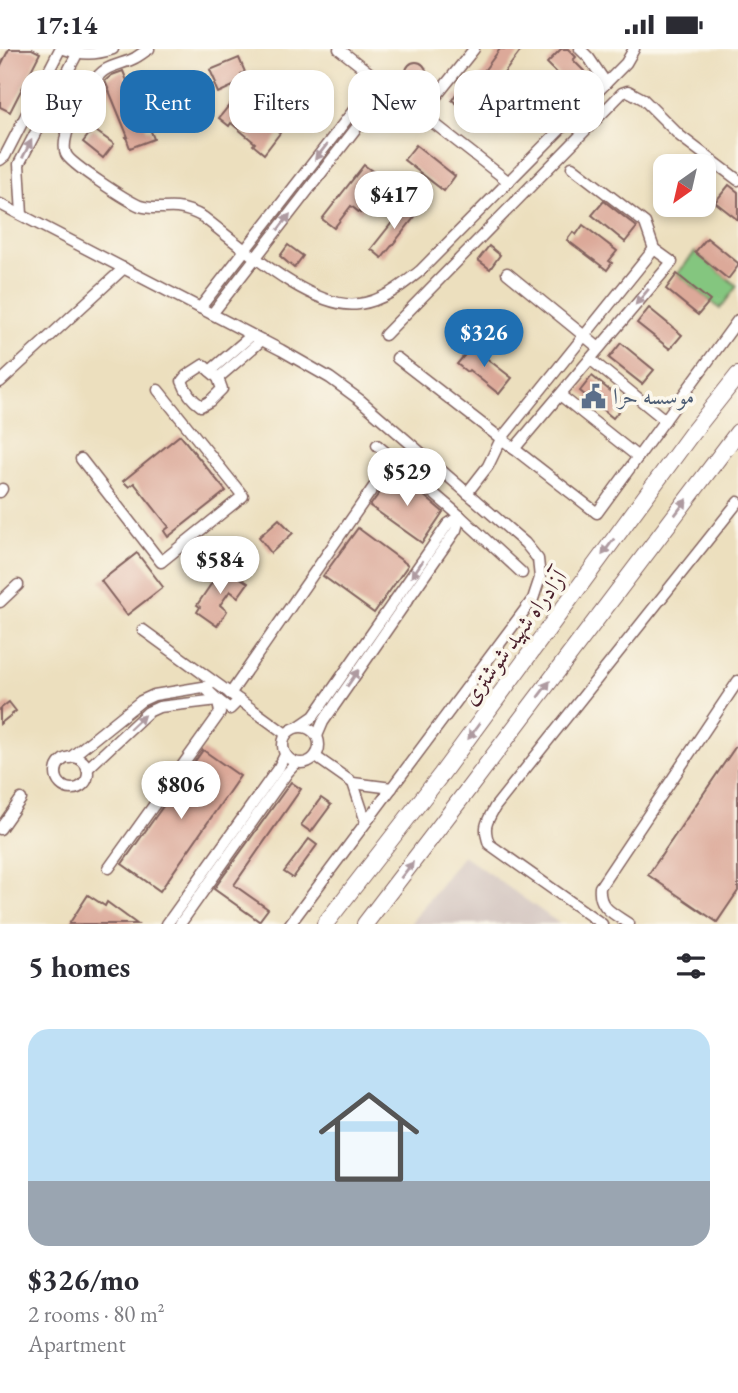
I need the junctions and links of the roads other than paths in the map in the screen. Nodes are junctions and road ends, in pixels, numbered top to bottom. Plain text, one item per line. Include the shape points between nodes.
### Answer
1 (62, 49) edge
2 (113, 49) edge
3 (149, 49) edge
4 (474, 49) edge
5 (580, 49) edge
6 (634, 49) edge
7 (343, 50) edge
8 (77, 54) junction
9 (366, 70) edge
10 (607, 83) junction
11 (440, 92) edge
12 (348, 117) edge
13 (440, 128) edge
14 (352, 133) edge
15 (0, 160) edge
16 (572, 167) dead end
17 (738, 180) edge
18 (509, 182) junction
19 (0, 204) edge
20 (22, 215) junction
21 (246, 249) junction
22 (654, 249) junction
23 (256, 257) junction
24 (124, 268) junction
25 (507, 273) dead end
26 (200, 308) junction
27 (212, 314) junction
28 (738, 320) edge
29 (385, 335) dead end
30 (584, 336) junction
31 (257, 337) junction
32 (599, 348) junction
33 (397, 358) dead end
34 (590, 359) junction
35 (214, 374) junction
36 (738, 375) edge
37 (0, 382) edge
38 (158, 390) dead end
39 (189, 395) junction
40 (560, 395) junction
41 (173, 407) junction
42 (665, 420) junction
43 (738, 432) edge
44 (501, 439) junction
45 (377, 445) dead end
46 (514, 449) junction
47 (638, 457) junction
48 (81, 459) dead end
49 (393, 459) junction
50 (467, 493) junction
51 (738, 502) edge
52 (460, 516) junction
53 (522, 573) dead end
54 (18, 585) dead end
55 (0, 602) edge
56 (143, 630) dead end
57 (738, 681) edge
58 (210, 685) junction
59 (234, 697) junction
60 (218, 700) junction
61 (298, 727) junction
62 (286, 734) junction
63 (317, 736) junction
64 (285, 755) junction
65 (316, 757) junction
66 (70, 758) junction
67 (296, 764) junction
68 (87, 769) junction
69 (353, 783) junction
70 (392, 788) junction
71 (21, 799) dead end
72 (366, 822) junction
73 (0, 829) edge
74 (109, 868) dead end
75 (167, 924) edge
76 (180, 924) edge
77 (290, 924) edge
78 (325, 924) edge
79 (365, 924) edge
80 (601, 924) edge
81 (629, 924) edge

1 - 8 street
1 - 15 street
2 - 8 street
3 - 21 street via 105,70 90,84 71,119 65,154 133,203 189,210
4 - 11 street
5 - 10 street
6 - 10 street
7 - 9 street
20 -> 8 street via 19,164
10 - 18 street
12 -> 21 street
13 - 18 street
23 -> 14 street
16 - 22 street via 645,223
17 - 29 street via 680,136 643,99 628,91 622,93
18 - 23 street via 420,271 377,300 357,305 334,303 290,283
19 - 20 street
20 - 24 street
21 - 23 street
21 - 26 street
22 - 30 street
22 -> 32 street via 672,262
23 - 27 street
24 - 26 street
24 - 37 street
25 - 30 street
26 - 27 street
27 - 31 street
28 - 42 street
30 - 32 street
30 - 44 street
31 - 35 street
31 - 50 street via 360,400
32 - 34 street
33 - 44 street
34 - 40 street
34 - 42 street
35 - 39 street via 203,365 186,376 182,381
35 - 39 street via 222,389 210,401 201,406
36 -> 78 highway, آزادراه شهید شوشتری
38 - 41 street
39 - 41 street
40 - 46 street
40 - 47 street
41 - 48 street via 243,496 161,562
42 - 47 street
79 -> 43 highway
44 - 46 street
44 - 50 street
45 - 49 street
46 - 47 street via 597,513
49 - 52 street
49 - 59 street
50 - 70 street via 538,559 540,578 533,600
51 - 80 street via 488,819 484,831 489,844
52 - 53 street
52 -> 61 street via 448,524 314,716
63 -> 52 street via 456,530
54 - 55 street
56 - 58 street
57 - 81 street via 600,887 599,897 606,909
58 - 59 street
58 - 60 street
58 - 66 street via 141,701
59 - 60 street via 230,709
59 - 62 street
68 -> 60 street via 148,712
60 - 74 street via 220,713
61 - 62 street
61 - 63 street
62 - 64 street
63 - 65 street
64 - 67 street
64 - 75 street
65 - 67 street
65 - 69 street
66 - 68 street via 81,760
66 - 68 street via 61,761 56,770 63,787 79,788
67 - 76 street
69 - 70 street
69 - 72 street
70 - 72 street
71 - 73 street
72 - 77 street

